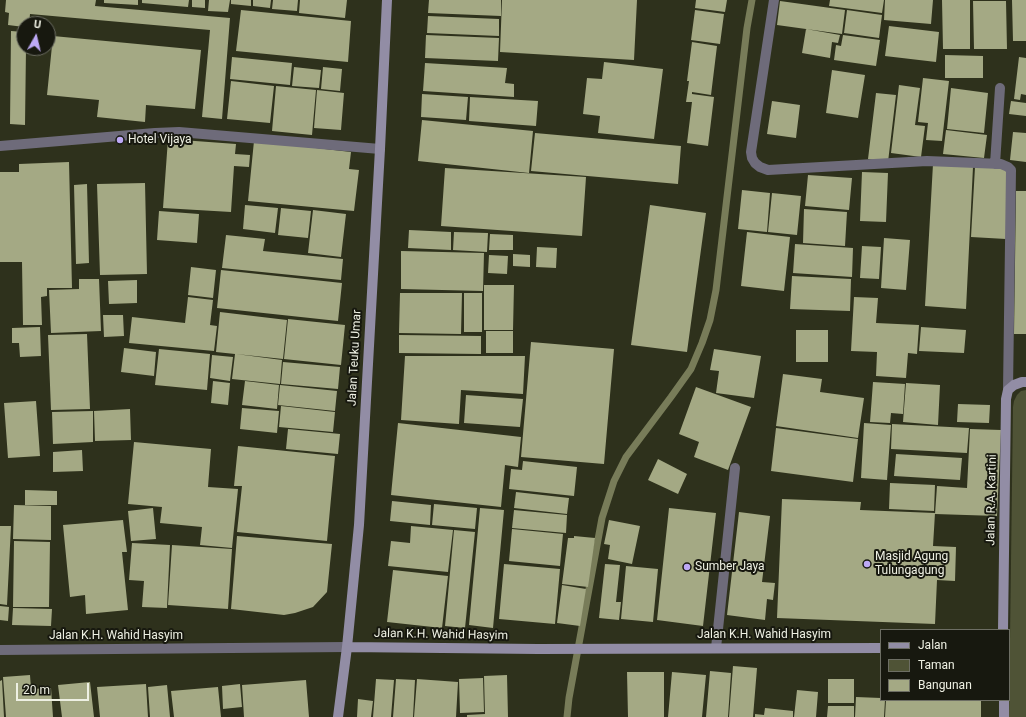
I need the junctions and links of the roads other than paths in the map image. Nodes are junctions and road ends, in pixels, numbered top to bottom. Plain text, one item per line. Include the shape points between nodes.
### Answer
1 (387, 0) edge
2 (774, 0) edge
3 (1000, 88) dead end
4 (0, 146) edge
5 (380, 149) junction
6 (995, 164) junction
7 (1026, 382) edge
8 (1008, 390) junction
9 (735, 468) dead end
10 (1004, 629) edge
11 (348, 647) junction
12 (716, 648) junction
13 (880, 648) edge
14 (0, 650) edge
15 (1004, 701) edge
16 (338, 717) edge
17 (1004, 717) edge

1 - 5 street, Jalan Teuku Umar
2 - 6 street via 751,152 752,158 760,167 768,170 926,161
3 - 6 street
4 - 5 street via 179,132
5 - 11 street, Jalan Teuku Umar via 359,525
6 - 8 street via 1005,165 1011,170
7 - 8 street via 1014,385
8 - 10 street, Jalan R.A. Kartini
9 - 12 street
11 - 12 street, Jalan K.H. Wahid Hasyim
11 - 14 street, Jalan K.H. Wahid Hasyim
11 - 16 street, Jalan Teuku Umar
12 - 13 street, Jalan K.H. Wahid Hasyim
15 - 17 street

